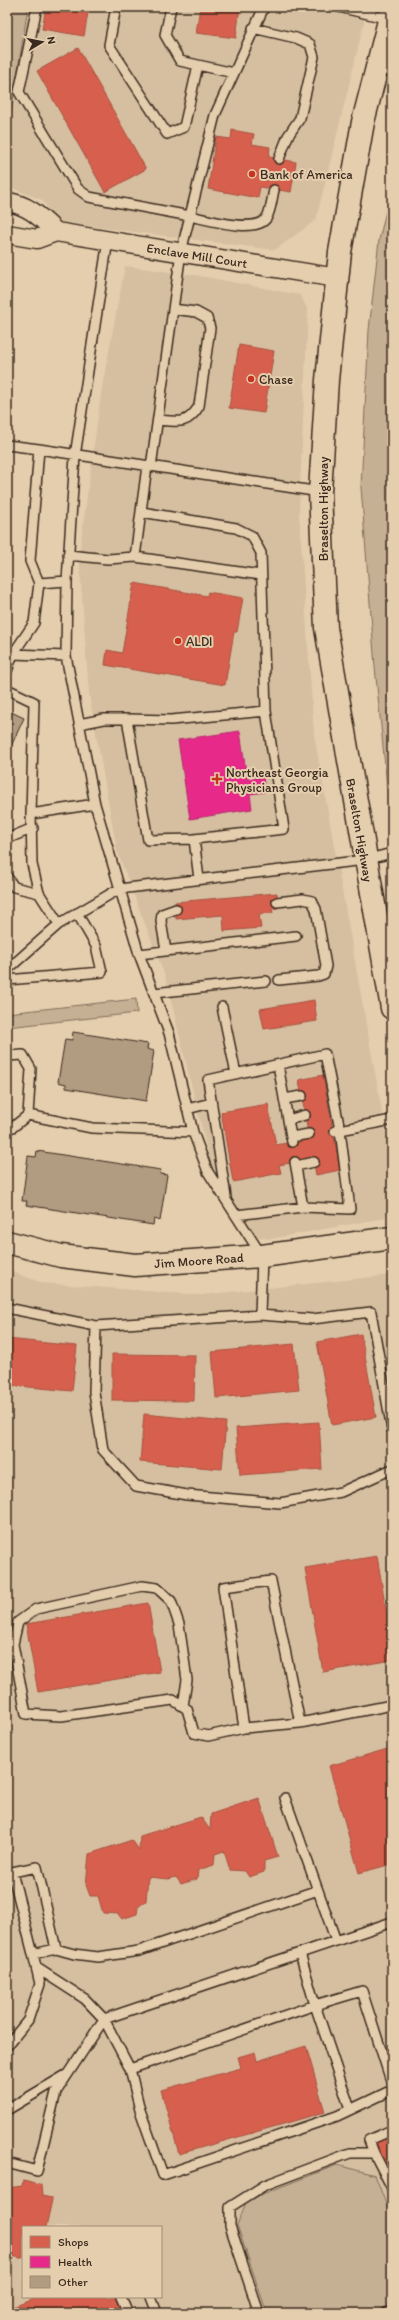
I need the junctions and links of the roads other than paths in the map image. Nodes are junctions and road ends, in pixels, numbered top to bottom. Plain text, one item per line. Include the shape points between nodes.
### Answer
1 (37, 7) edge
2 (116, 7) edge
3 (171, 7) edge
4 (264, 7) edge
5 (339, 7) edge
6 (391, 14) edge
7 (253, 28) junction
8 (198, 65) junction
9 (234, 73) junction
10 (279, 159) dead end
11 (274, 190) dead end
12 (7, 202) edge
13 (190, 216) junction
14 (56, 232) junction
15 (7, 234) edge
16 (108, 240) junction
17 (181, 252) junction
18 (337, 278) junction
19 (173, 309) junction
20 (158, 420) junction
21 (7, 445) edge
22 (39, 449) junction
23 (75, 456) junction
24 (149, 467) junction
25 (320, 492) junction
26 (142, 512) junction
27 (68, 554) junction
28 (135, 557) junction
29 (261, 575) junction
30 (67, 581) junction
31 (39, 583) junction
32 (13, 654) junction
33 (66, 656) junction
34 (7, 671) edge
35 (7, 690) edge
36 (266, 711) junction
37 (127, 719) junction
38 (79, 724) junction
39 (95, 804) junction
40 (31, 814) junction
41 (33, 828) junction
42 (194, 838) junction
43 (7, 841) edge
44 (392, 853) edge
45 (365, 860) junction
46 (7, 877) edge
47 (199, 879) junction
48 (119, 889) junction
49 (39, 893) junction
50 (277, 902) dead end
51 (176, 909) dead end
52 (77, 913) junction
53 (59, 924) junction
54 (296, 936) dead end
55 (166, 951) junction
56 (139, 954) junction
57 (7, 970) edge
58 (7, 980) edge
59 (279, 980) dead end
60 (266, 982) dead end
61 (154, 993) junction
62 (222, 1007) dead end
63 (392, 1008) edge
64 (7, 1056) edge
65 (278, 1065) junction
66 (236, 1074) junction
67 (302, 1096) dead end
68 (284, 1099) junction
69 (211, 1103) junction
70 (187, 1108) junction
71 (28, 1115) junction
72 (305, 1115) dead end
73 (288, 1120) junction
74 (392, 1120) edge
75 (7, 1128) edge
76 (337, 1130) junction
77 (193, 1132) junction
78 (309, 1134) dead end
79 (314, 1162) dead end
80 (228, 1203) junction
81 (303, 1207) junction
82 (236, 1215) junction
83 (392, 1238) edge
84 (7, 1242) edge
85 (262, 1256) junction
86 (7, 1308) edge
87 (260, 1315) junction
88 (96, 1326) junction
89 (392, 1430) edge
90 (392, 1469) edge
91 (392, 1705) edge
92 (183, 1706) junction
93 (300, 1722) junction
94 (244, 1728) junction
95 (285, 1798) dead end
96 (318, 1890) junction
97 (392, 1922) edge
98 (336, 1941) junction
99 (56, 1948) junction
100 (300, 1953) junction
101 (33, 1954) junction
102 (37, 1968) junction
103 (315, 2005) junction
104 (104, 2019) junction
105 (7, 2046) edge
106 (130, 2068) junction
107 (67, 2074) junction
108 (392, 2084) edge
109 (392, 2090) edge
110 (350, 2109) junction
111 (7, 2110) edge
112 (392, 2130) edge
113 (374, 2153) junction
114 (7, 2163) edge
115 (392, 2188) edge
116 (121, 2298) edge
117 (151, 2298) edge
118 (392, 2312) edge
119 (128, 2313) edge
120 (157, 2313) edge
121 (259, 2313) edge
122 (386, 2313) edge

1 - 13 lane via 19,92 78,189 90,197
2 - 8 lane via 109,45 167,134 184,127
3 - 8 lane via 165,35 180,61
4 - 7 lane
5 - 6 lane
6 - 18 main road, Braselton Highway via 363,122
7 - 9 lane
7 - 10 lane via 310,44 314,57 300,118 288,136
8 - 9 lane
9 - 13 lane via 215,116
11 - 13 lane via 267,218 256,226
12 - 14 street via 16,203 34,212
13 - 17 lane
14 - 15 street, Enclave Mill Court via 37,239
14 - 16 street, Enclave Mill Court
16 - 17 street, Enclave Mill Court
16 - 23 lane
17 - 18 street, Enclave Mill Court
17 - 19 lane
18 - 25 main road, Braselton Highway
19 - 20 lane
19 - 20 lane via 196,312 207,318 210,328 204,375 199,406 193,417 180,422
20 - 24 lane
21 - 22 lane
22 - 23 lane
22 - 31 lane via 30,561
23 - 24 lane
23 - 27 lane
24 - 25 lane
24 - 26 lane
25 - 45 main road, Braselton Highway via 326,628
26 - 28 lane
26 - 29 lane via 236,528 252,536 261,553
27 - 28 lane via 108,559
27 - 30 lane
28 - 29 lane
29 - 36 lane
30 - 31 lane
30 - 33 lane
31 - 32 lane via 34,623
32 - 33 lane
32 - 34 lane
33 - 38 lane
35 - 40 lane via 34,702
36 - 37 lane via 170,720
36 - 42 lane via 284,828
37 - 38 lane
37 - 42 lane via 148,840
38 - 39 lane
39 - 40 lane
39 - 48 lane
40 - 41 lane
41 - 43 lane
41 - 49 lane via 32,864
42 - 47 lane
44 - 45 lane
45 - 47 lane
45 - 63 main road, Braselton Highway
46 - 49 lane via 14,887
47 - 48 lane
48 - 52 lane
48 - 56 lane
49 - 53 lane
50 - 59 lane via 303,899 312,901 316,909 326,966 324,974 318,976
51 - 55 lane via 162,914
52 - 53 lane
52 - 58 lane via 96,946 102,972
53 - 57 lane
54 - 55 lane
55 - 56 lane
56 - 61 lane
60 - 61 lane
61 - 70 lane via 169,1033
62 - 66 lane
64 - 71 lane via 23,1055 31,1069
65 - 66 lane
65 - 68 lane
65 - 76 lane via 326,1054 329,1091
66 - 69 lane via 208,1080
67 - 68 lane
68 - 73 lane
69 - 70 lane
69 - 80 lane
70 - 77 lane
71 - 75 lane via 13,1127
71 - 77 lane via 92,1128
72 - 73 lane
73 - 78 lane via 291,1140
74 - 76 lane
76 - 81 lane via 350,1209
77 - 80 lane via 208,1172
79 - 81 lane via 295,1164
80 - 82 lane
81 - 82 lane
82 - 85 lane
83 - 85 main road, Jim Moore Road
84 - 85 main road, Jim Moore Road via 61,1256 135,1265
85 - 87 lane
86 - 88 lane
87 - 88 lane
87 - 89 lane via 312,1319 371,1312
88 - 90 lane via 94,1392 103,1450 136,1486 187,1495 280,1503 341,1492
91 - 93 lane
92 - 92 lane via 173,1700 61,1716 26,1714 13,1644 18,1622 36,1609 142,1586 157,1588 171,1601 179,1624 187,1680
92 - 94 lane via 188,1709 194,1732 208,1736
93 - 94 lane
93 - 94 lane via 271,1581 223,1587
95 - 96 lane
96 - 98 lane
96 - 99 lane via 139,1951 98,1957 74,1954
97 - 98 lane
98 - 100 lane
99 - 101 lane
99 - 101 lane via 37,1867 12,1872
100 - 103 lane
100 - 104 lane
101 - 102 lane
102 - 104 lane via 85,1999
102 - 105 lane via 40,1984 28,2020
103 - 106 lane
103 - 108 lane via 362,1990
103 - 110 lane
104 - 106 lane
104 - 107 lane
106 - 110 lane via 140,2110 164,2175 337,2116
107 - 111 lane
107 - 114 lane via 56,2092 37,2171
109 - 110 lane
112 - 113 lane via 369,2140
113 - 115 lane
113 - 121 lane via 350,2153 265,2185 230,2207 230,2226
116 - 119 lane
117 - 120 lane
118 - 122 lane

